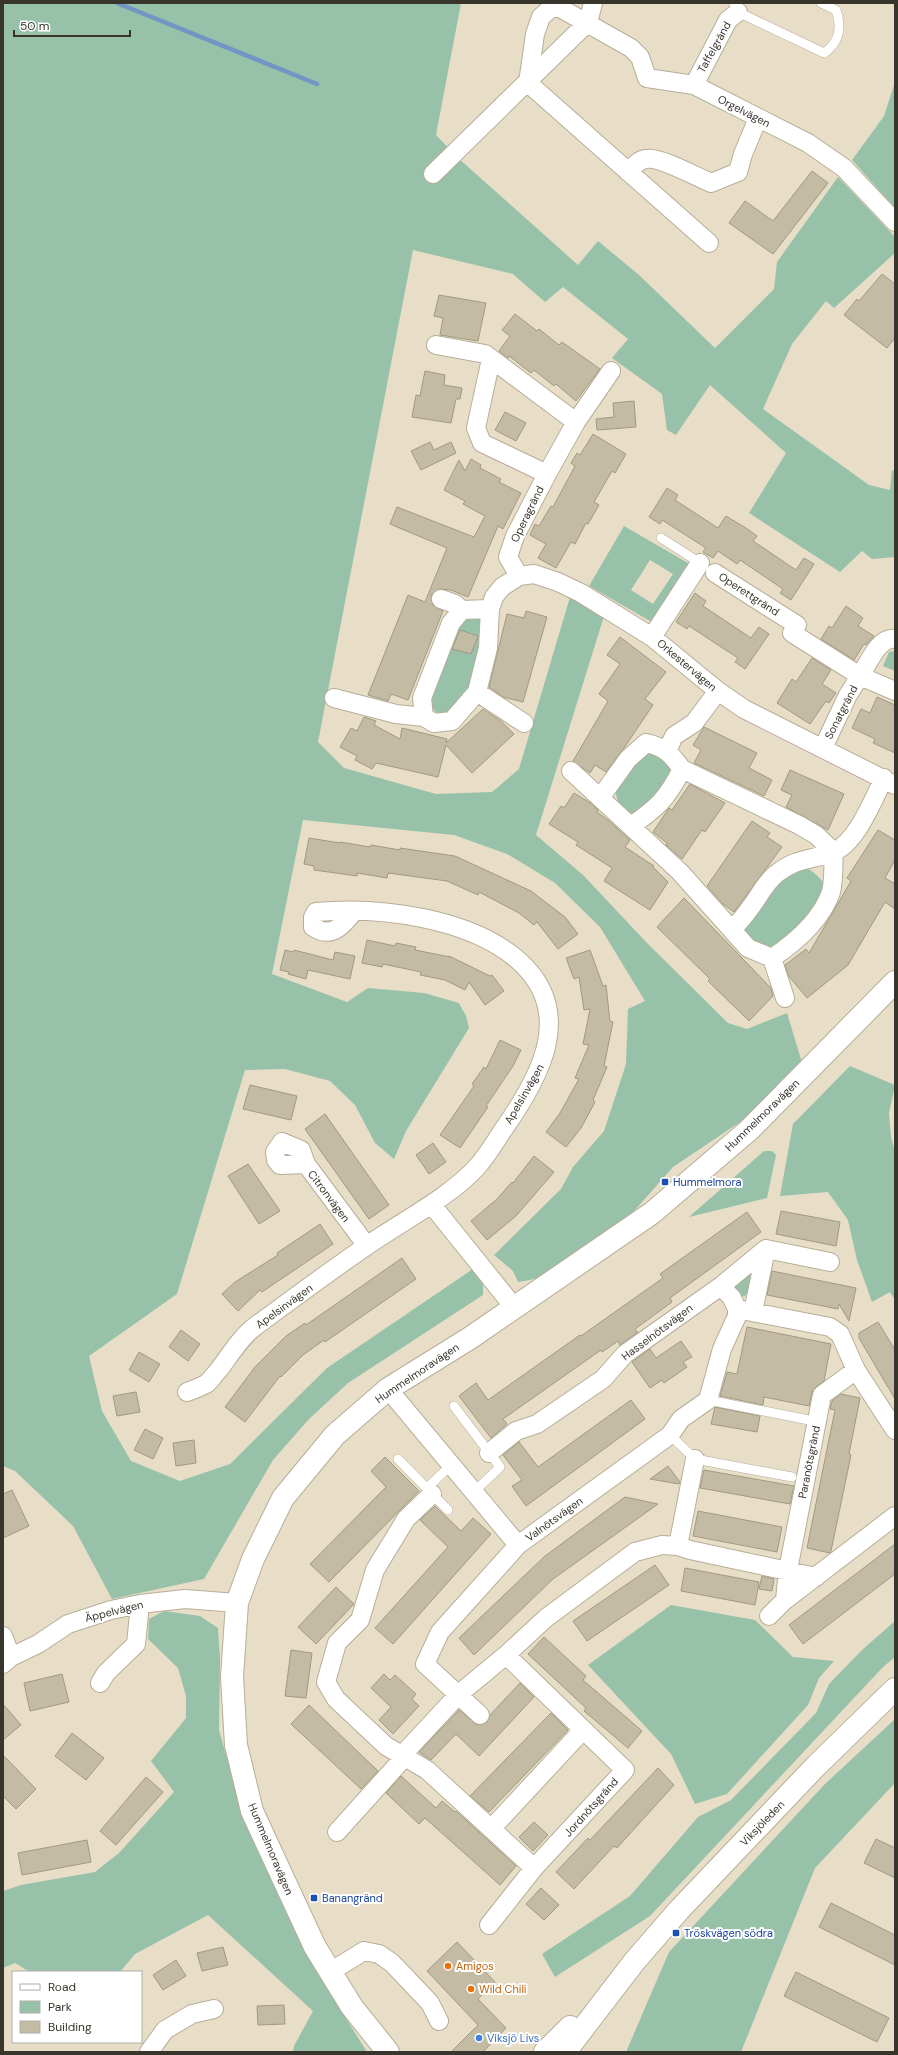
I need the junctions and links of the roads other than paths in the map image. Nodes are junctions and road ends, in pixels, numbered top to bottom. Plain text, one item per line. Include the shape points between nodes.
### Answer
1 (593, 3) edge
2 (821, 3) edge
3 (736, 8) edge
4 (587, 21) junction
5 (528, 83) junction
6 (694, 85) junction
7 (758, 118) junction
8 (628, 172) junction
9 (433, 174) dead end
10 (895, 222) edge
11 (709, 243) dead end
12 (436, 345) dead end
13 (491, 359) junction
14 (611, 371) dead end
15 (576, 422) junction
16 (547, 474) junction
17 (661, 538) dead end
18 (700, 563) junction
19 (715, 573) joint
20 (519, 576) junction
21 (441, 599) dead end
22 (490, 609) junction
23 (462, 610) junction
24 (795, 629) joint
25 (652, 637) junction
26 (895, 639) edge
27 (860, 676) junction
28 (718, 691) junction
29 (895, 691) edge
30 (477, 692) junction
31 (334, 698) dead end
32 (424, 717) junction
33 (524, 723) dead end
34 (823, 748) junction
35 (667, 751) junction
36 (682, 769) junction
37 (571, 770) dead end
38 (890, 782) edge
39 (600, 798) junction
40 (631, 826) junction
41 (834, 852) junction
42 (316, 912) dead end
43 (732, 930) junction
44 (772, 958) junction
45 (895, 982) edge
46 (785, 998) dead end
47 (275, 1152) dead end
48 (432, 1205) junction
49 (366, 1246) junction
50 (766, 1249) junction
51 (830, 1262) dead end
52 (721, 1286) junction
53 (514, 1307) junction
54 (745, 1310) junction
55 (856, 1370) junction
56 (388, 1389) junction
57 (187, 1392) dead end
58 (708, 1400) junction
59 (454, 1406) dead end
60 (809, 1420) dead end
61 (895, 1430) edge
62 (670, 1435) junction
63 (489, 1453) junction
64 (398, 1458) dead end
65 (695, 1459) junction
66 (451, 1465) junction
67 (792, 1477) dead end
68 (430, 1491) junction
69 (474, 1492) junction
70 (448, 1510) dead end
71 (895, 1516) edge
72 (518, 1545) junction
73 (678, 1546) junction
74 (788, 1570) junction
75 (816, 1577) junction
76 (785, 1600) junction
77 (237, 1602) junction
78 (140, 1604) junction
79 (769, 1616) dead end
80 (3, 1636) edge
81 (506, 1655) junction
82 (7, 1661) edge
83 (100, 1683) dead end
84 (895, 1689) edge
85 (459, 1694) junction
86 (480, 1715) dead end
87 (583, 1730) junction
88 (403, 1756) junction
89 (491, 1829) junction
90 (336, 1832) dead end
91 (534, 1868) junction
92 (489, 1925) dead end
93 (634, 1962) junction
94 (330, 1972) junction
95 (214, 2009) dead end
96 (439, 2022) dead end
97 (150, 2052) edge
98 (388, 2052) edge
99 (545, 2052) edge
100 (565, 2052) edge

1 - 4 street
2 - 3 lane via 836,10 840,23 837,40 824,53
3 - 6 street, Taffelgränd
4 - 5 street
4 - 5 street, Orgelvägen via 560,8 551,8 540,17
4 - 6 street, Orgelvägen via 631,48 640,57 647,78
5 - 8 street
5 - 9 street
6 - 7 street, Orgelvägen
7 - 8 street via 738,172 711,183 657,160 646,159
7 - 10 street, Orgelvägen via 808,144 844,168
8 - 11 street
12 - 13 street via 485,354
13 - 15 street
13 - 16 street, Operagränd via 476,428 482,443
14 - 15 street, Operagränd
15 - 16 street, Operagränd
16 - 20 street, Operagränd via 515,536 508,557
17 - 18 lane, Operettgränd
18 - 19 lane, Operettgränd
18 - 25 street
19 - 24 street, Operettgränd
20 - 22 street via 502,587 494,597
20 - 25 street, Orkestervägen via 534,574 558,582 616,613
21 - 23 street via 455,604
22 - 23 street
22 - 30 street via 488,648
23 - 32 street via 450,623 422,698
24 - 27 street, Sonatgränd
25 - 28 street, Orkestervägen
26 - 27 street, Sonatgränd via 890,638 882,642
27 - 29 street, Sonatgränd
27 - 34 street, Sonatgränd
28 - 34 street, Orkestervägen via 764,720
28 - 35 street via 694,723 674,736
30 - 32 street via 452,721 434,723
30 - 33 street
31 - 32 street via 396,714
34 - 38 street, Orkestervägen
35 - 36 street
35 - 39 street via 646,743 628,759
36 - 40 street via 673,787 656,809
36 - 41 street via 799,825 816,835
37 - 39 street
38 - 41 street via 853,837
39 - 40 street
40 - 43 street via 680,872
41 - 43 street via 788,865 764,887
41 - 44 street via 831,892 818,916 805,933
42 - 48 street, Apelsinvägen via 336,910 403,915 460,927 510,953 537,981 546,1003 548,1044 542,1065 515,1113 477,1167
43 - 44 street via 748,948
44 - 46 street
45 - 53 street, Hummelmoravägen via 750,1130 652,1213
47 - 49 street, Citronvägen via 282,1142 301,1150 306,1164
48 - 49 street, Apelsinvägen
48 - 53 street
49 - 57 street, Apelsinvägen via 253,1328 207,1383
50 - 51 street
50 - 52 street, Hasselnötsvägen
50 - 54 street
52 - 54 street
52 - 63 street, Hasselnötsvägen via 625,1354 603,1379 537,1424 516,1432
53 - 56 street, Hummelmoravägen
54 - 55 street via 830,1327 840,1334
54 - 58 street via 736,1316 722,1349
55 - 61 street
55 - 74 street, Paranötsgränd via 822,1395
56 - 66 street
56 - 77 street, Hummelmoravägen via 334,1435 283,1498 253,1559
58 - 60 lane, Paranötsgränd
58 - 62 street, Valnötsvägen via 681,1419
59 - 63 lane
62 - 65 lane
62 - 72 street, Valnötsvägen
63 - 69 lane via 500,1467
64 - 68 lane
65 - 67 lane, Paranötsgränd
65 - 73 street
66 - 68 lane
66 - 69 street
68 - 70 lane
68 - 88 street via 406,1519 376,1570 360,1620 338,1643 326,1682 336,1699 386,1746
69 - 72 street
71 - 75 street
72 - 85 street, Valnötsvägen via 440,1632 425,1664
73 - 74 street
73 - 81 street via 662,1544 635,1552 546,1618
74 - 75 street
74 - 76 street, Paranötsgränd
75 - 76 street
76 - 79 street
77 - 78 street, Äppelvägen via 186,1598
77 - 94 street, Hummelmoravägen via 232,1677 236,1745 252,1811 315,1948
78 - 82 street, Äppelvägen via 68,1624
78 - 83 street via 136,1644 106,1673
80 - 82 street
81 - 85 street
81 - 87 street, Jordnötsgränd
84 - 93 street, Viksjöleden via 815,1767 679,1910
85 - 86 street
85 - 88 street
87 - 89 street
87 - 91 street, Jordnötsgränd via 625,1770
88 - 89 street via 428,1770
88 - 90 street
89 - 91 street
91 - 92 street, Jordnötsgränd
93 - 99 street, Viksjöleden
93 - 100 street, Viksjöleden
94 - 96 street via 364,1951 379,1954 392,1963 430,2003
94 - 98 street, Hummelmoravägen via 352,2007
95 - 97 street via 192,2014 165,2030

